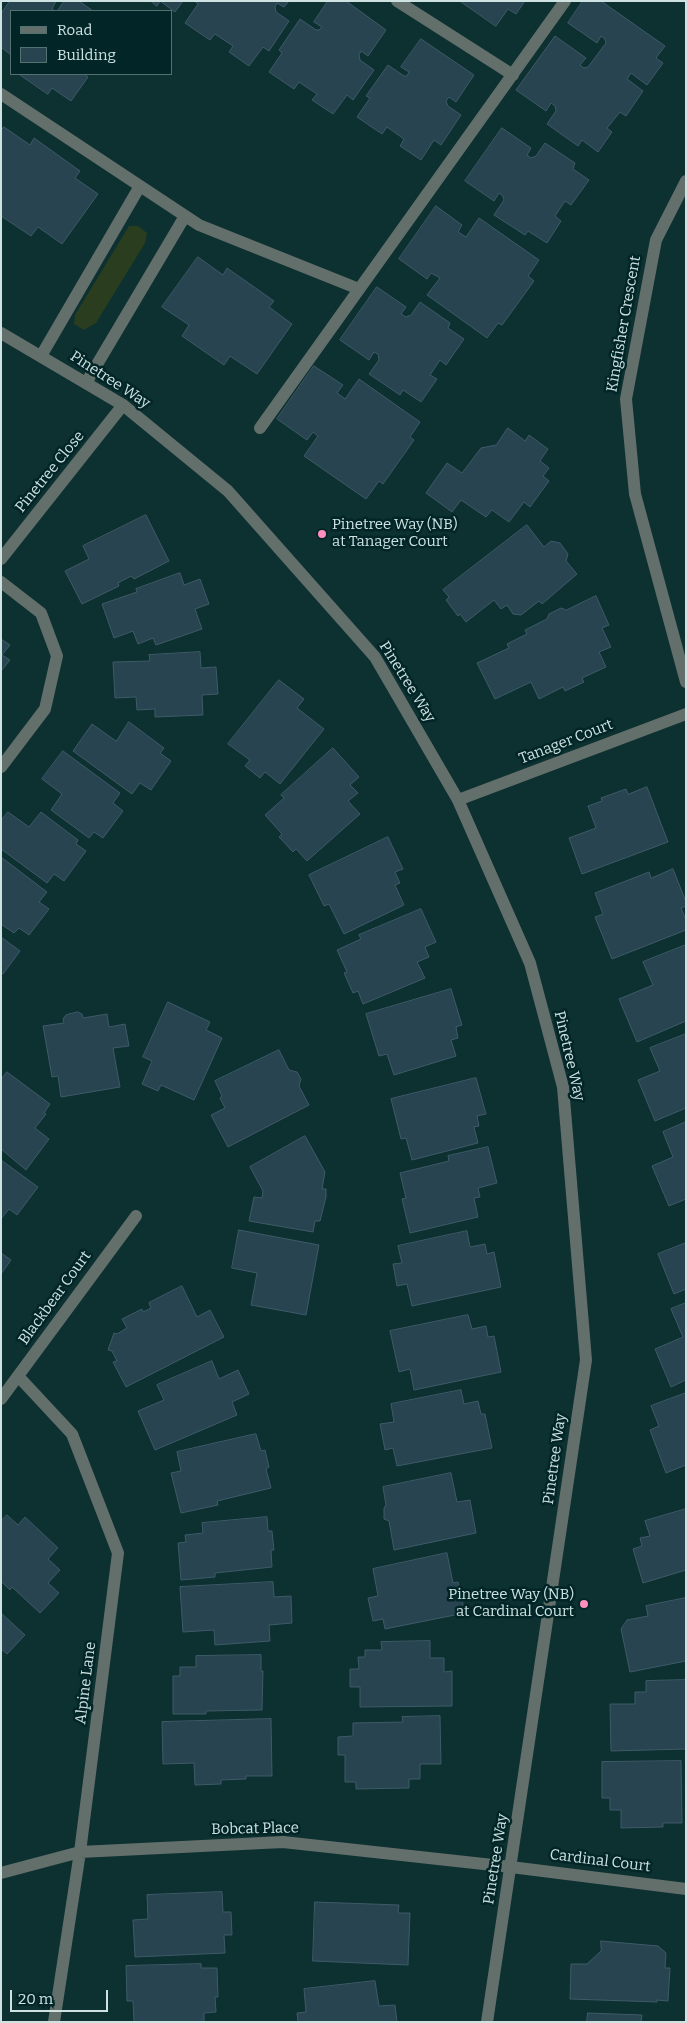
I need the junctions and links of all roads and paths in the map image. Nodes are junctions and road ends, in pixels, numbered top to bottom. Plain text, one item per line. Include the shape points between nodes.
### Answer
1 (397, 1) edge
2 (565, 1) edge
3 (513, 75) junction
4 (1, 94) edge
5 (686, 181) edge
6 (140, 186) junction
7 (185, 216) junction
8 (359, 289) junction
9 (1, 333) edge
10 (41, 356) junction
11 (86, 382) junction
12 (123, 405) junction
13 (260, 428) dead end
14 (1, 559) edge
15 (1, 582) edge
16 (686, 682) edge
17 (686, 714) edge
18 (1, 767) edge
19 (458, 800) junction
20 (136, 1216) dead end
21 (18, 1376) junction
22 (1, 1399) edge
23 (80, 1852) junction
24 (511, 1867) junction
25 (1, 1874) edge
26 (686, 1888) edge
27 (54, 2022) edge
28 (487, 2022) edge

1 - 3 street
2 - 3 street
3 - 8 street
4 - 6 street
5 - 16 street, Kingfisher Crescent via 656,240 626,400 635,494
6 - 7 street
6 - 10 street
7 - 8 street via 199,225
7 - 11 street
8 - 13 street
9 - 10 street, Pinetree Way
10 - 11 street, Pinetree Way
11 - 12 street, Pinetree Way
12 - 14 street, Pinetree Close
12 - 19 street, Pinetree Way via 228,490 375,657
15 - 18 street via 41,613 57,656 45,709
17 - 19 street, Tanager Court
19 - 24 street, Pinetree Way via 530,963 563,1088 586,1360
20 - 21 street, Blackbear Court
21 - 22 street, Blackbear Court
21 - 23 street, Alpine Lane via 72,1434 118,1552
23 - 24 street, Bobcat Place via 283,1842
23 - 25 street, Bobcat Place
23 - 27 street, Alpine Lane
24 - 26 street, Cardinal Court
24 - 28 street, Pinetree Way

